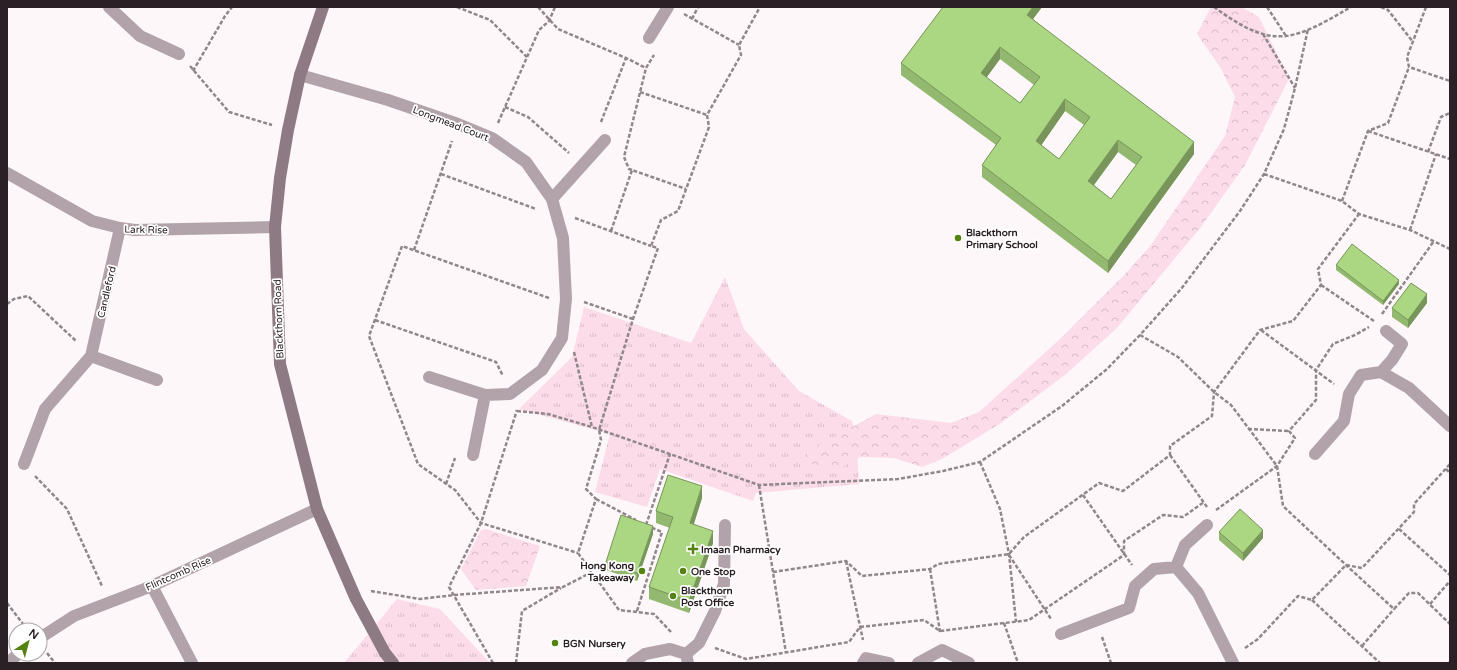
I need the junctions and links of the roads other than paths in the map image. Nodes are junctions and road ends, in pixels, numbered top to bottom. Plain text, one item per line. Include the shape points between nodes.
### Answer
1 (109, 7) edge
2 (323, 7) edge
3 (668, 7) edge
4 (649, 38) dead end
5 (179, 54) road end
6 (300, 75) junction
7 (605, 140) road end
8 (7, 172) edge
9 (552, 198) junction
10 (275, 227) junction
11 (120, 228) junction
12 (1386, 331) dead end
13 (91, 356) junction
14 (1381, 372) junction
15 (429, 377) dead end
16 (157, 380) dead end
17 (485, 395) junction
18 (1450, 426) edge
19 (1315, 454) dead end
20 (473, 455) road end
21 (24, 464) road end
22 (317, 509) junction
23 (725, 525) dead end
24 (1207, 525) dead end
25 (1176, 567) junction
26 (152, 586) junction
27 (48, 633) edge
28 (1061, 634) road end
29 (687, 658) edge
30 (1231, 660) edge
31 (865, 661) edge
32 (192, 663) edge
33 (393, 663) edge
34 (632, 663) edge
35 (889, 663) edge
36 (918, 663) edge
37 (969, 663) edge

1 - 5 street via 140,36
2 - 6 street, Blackthorn Road
3 - 4 street
6 - 9 street, Longmead Court via 388,100 492,138 526,162
6 - 10 street, Blackthorn Road via 280,178
7 - 9 street
8 - 11 street, Lark Rise via 92,221
9 - 17 street, Longmead Court via 562,238 566,299 562,338 542,370 510,394
10 - 11 street, Lark Rise via 135,230
10 - 22 street, Blackthorn Road via 280,364
11 - 13 street, Candleford
12 - 14 street via 1402,344
13 - 16 street
13 - 21 street, Candleford via 45,409
14 - 18 street via 1409,388
14 - 19 street via 1361,375 1348,394 1344,421
15 - 17 street
17 - 20 street
22 - 26 street, Flintcomb Rise
22 - 33 street, Blackthorn Road via 356,599
23 - 29 street via 724,584 699,643
24 - 25 street via 1185,545
25 - 28 street via 1154,569 1142,579 1136,586 1129,608
25 - 30 street via 1198,593
26 - 27 street, Flintcomb Rise via 74,616
26 - 32 street
29 - 34 street via 670,649 645,654
31 - 35 street
36 - 37 street via 942,650

